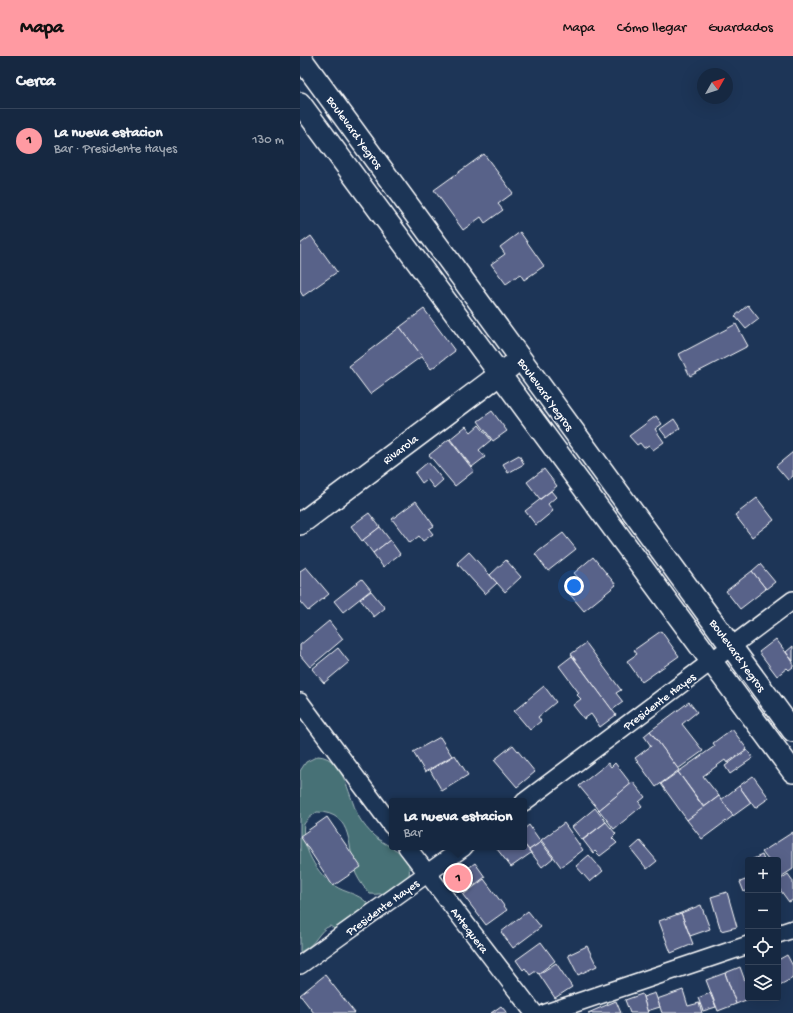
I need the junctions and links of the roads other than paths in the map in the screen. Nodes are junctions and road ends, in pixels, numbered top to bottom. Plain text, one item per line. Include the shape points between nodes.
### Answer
1 (306, 62) edge
2 (300, 103) edge
3 (521, 359) junction
4 (500, 375) junction
5 (300, 524) edge
6 (793, 600) edge
7 (732, 647) junction
8 (712, 662) junction
9 (300, 702) edge
10 (793, 731) edge
11 (793, 772) edge
12 (527, 800) edge
13 (389, 822) edge
14 (409, 850) edge
15 (460, 850) edge
16 (427, 874) junction
17 (793, 929) edge
18 (781, 933) edge
19 (745, 945) edge
20 (300, 966) edge
21 (534, 1013) edge
22 (546, 1013) edge

1 - 3 street, Boulevard Yegros
2 - 4 street, Boulevard Yegros
3 - 4 street, Rivarola
3 - 7 street, Boulevard Yegros
4 - 5 street, Rivarola
4 - 8 street, Boulevard Yegros
6 - 7 street, Presidente Hayes
7 - 8 street, Presidente Hayes
7 - 10 street, Boulevard Yegros
8 - 11 street, Boulevard Yegros
8 - 12 street, Presidente Hayes
9 - 13 street
14 - 16 street, Antequera
15 - 16 street, Presidente Hayes
16 - 20 street, Presidente Hayes
16 - 21 street, Antequera
17 - 18 street
19 - 22 street

